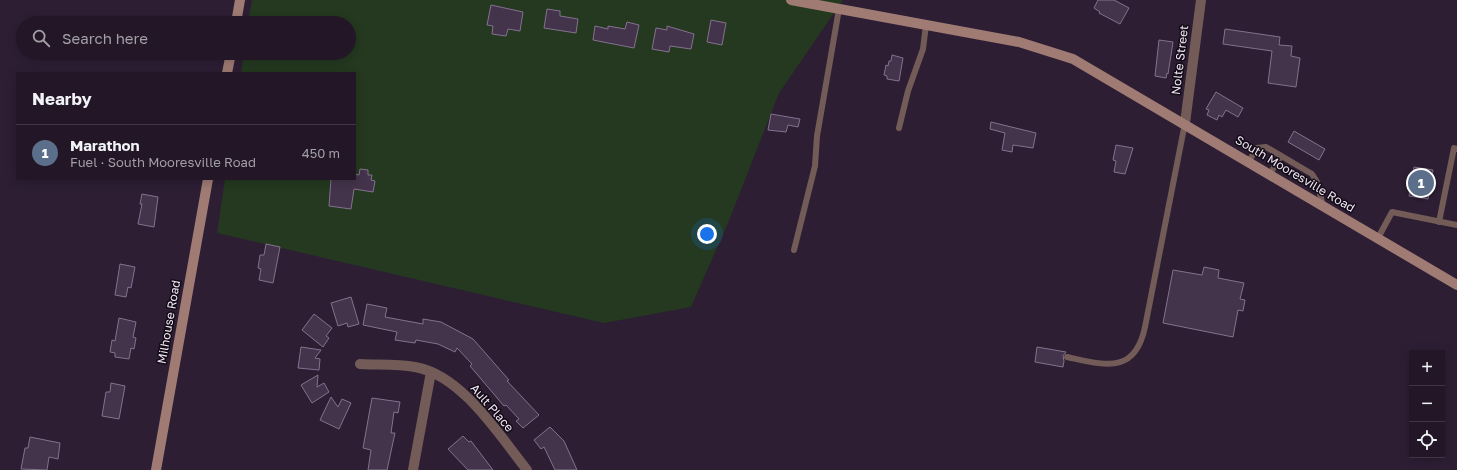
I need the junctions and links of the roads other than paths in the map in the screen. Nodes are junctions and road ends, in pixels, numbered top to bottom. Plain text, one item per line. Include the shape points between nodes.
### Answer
1 (240, 0) edge
2 (791, 0) edge
3 (1201, 0) edge
4 (839, 9) junction
5 (237, 16) edge
6 (926, 25) junction
7 (230, 60) edge
8 (227, 72) edge
9 (1185, 123) junction
10 (899, 128) dead end
11 (1457, 149) edge
12 (1281, 156) junction
13 (1249, 161) junction
14 (1270, 174) junction
15 (208, 180) edge
16 (1323, 206) junction
17 (1439, 222) junction
18 (1457, 225) edge
19 (1378, 238) junction
20 (794, 250) dead end
21 (1457, 285) edge
22 (1067, 357) dead end
23 (360, 364) dead end
24 (430, 372) junction
25 (156, 470) edge
26 (413, 470) edge
27 (527, 470) edge

1 - 5 main road
2 - 4 main road, South Mooresville Road
3 - 9 street, Nolte Street
4 - 6 main road, South Mooresville Road
4 - 20 lane via 817,136 815,166
6 - 9 main road, South Mooresville Road via 1019,42 1079,61
6 - 10 lane via 923,48 908,91
7 - 8 main road
9 - 13 main road, South Mooresville Road
9 - 22 lane via 1145,327 1138,349 1128,359 1106,364
11 - 17 lane via 1454,148
12 - 13 lane via 1266,146 1257,148
12 - 14 lane
12 - 16 lane via 1312,174 1317,182
13 - 14 main road, South Mooresville Road
14 - 16 main road, South Mooresville Road
15 - 25 main road, Milhouse Road
16 - 19 main road, South Mooresville Road
17 - 18 lane
17 - 19 lane via 1392,212
19 - 21 main road, South Mooresville Road
23 - 24 street, Ault Place via 415,367
24 - 26 street
24 - 27 street, Ault Place via 456,386

